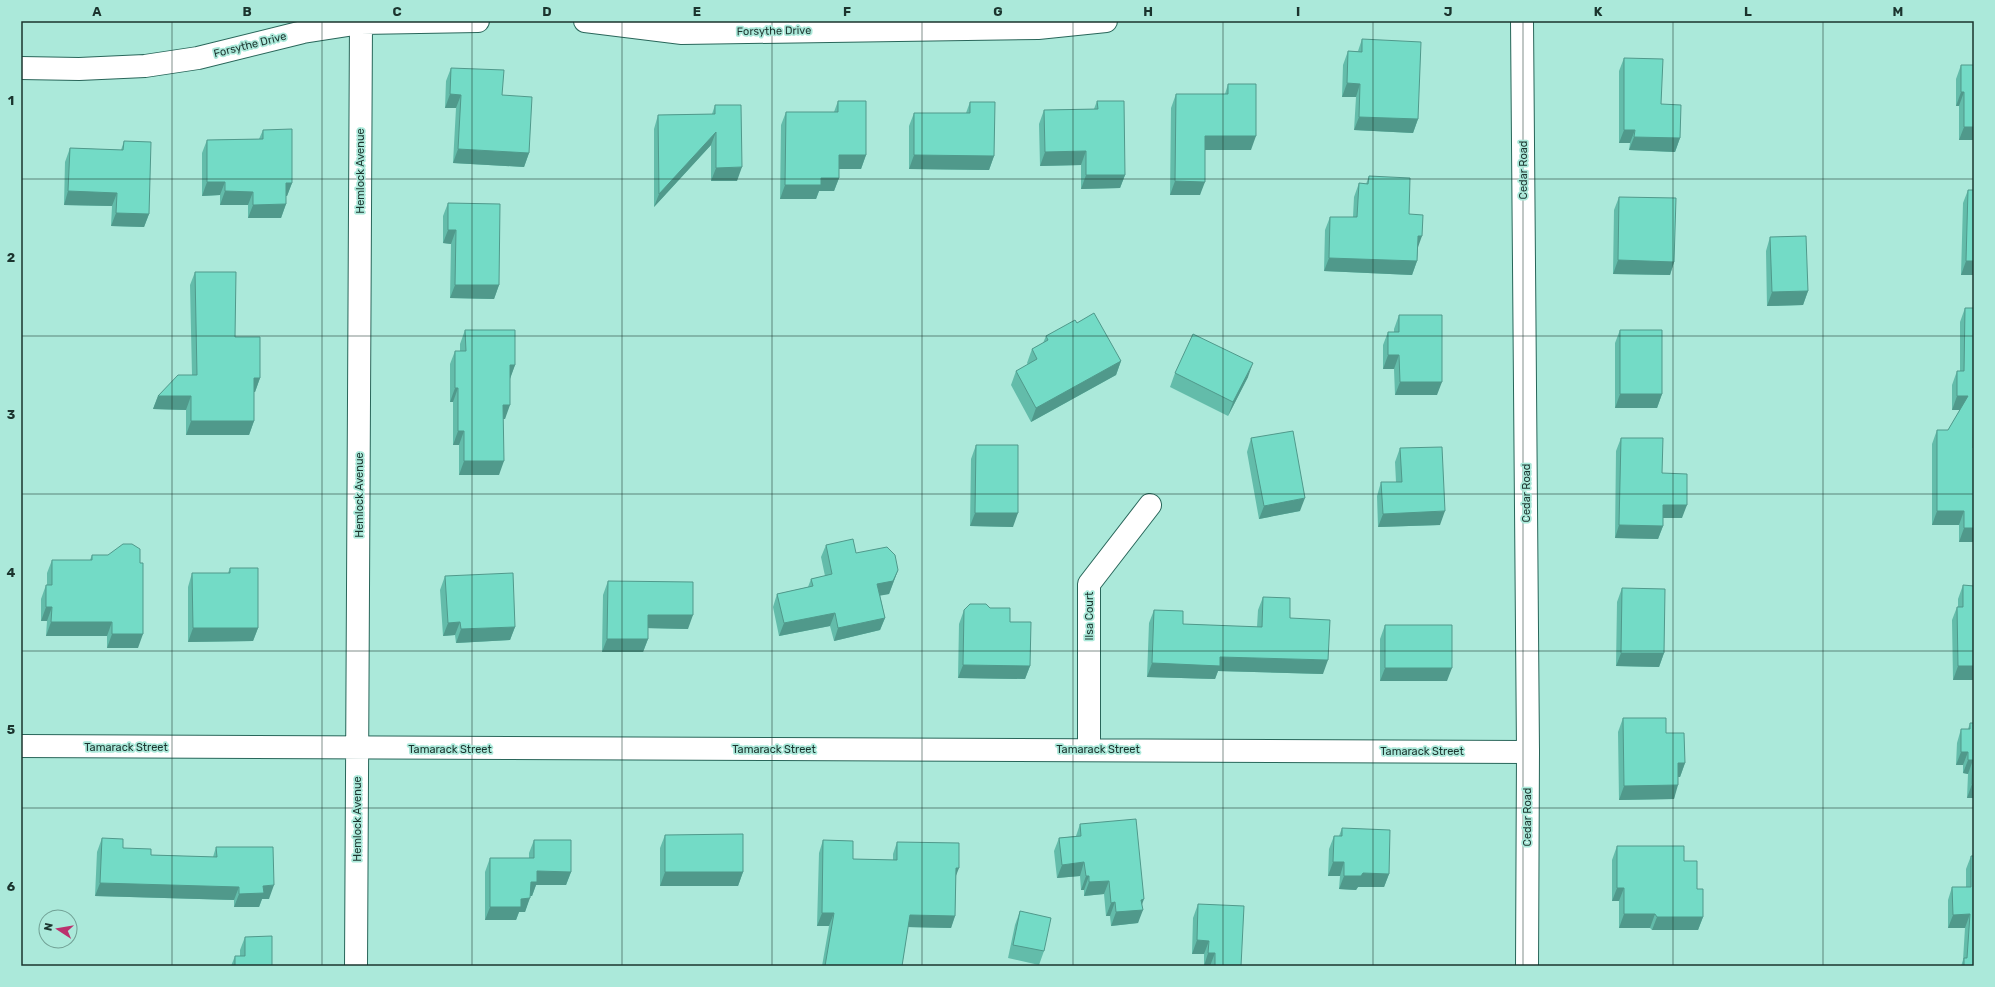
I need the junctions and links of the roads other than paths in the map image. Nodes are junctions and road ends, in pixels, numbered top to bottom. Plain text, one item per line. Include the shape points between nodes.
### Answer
1 (478, 21) edge
2 (585, 21) edge
3 (1106, 21) edge
4 (1522, 21) edge
5 (361, 23) junction
6 (21, 68) edge
7 (1150, 505) dead end
8 (21, 746) edge
9 (357, 748) junction
10 (1089, 748) junction
11 (1528, 752) junction
12 (356, 966) edge
13 (1526, 966) edge

1 - 5 street, Forsythe Drive
2 - 3 street, Forsythe Drive via 682,33 1038,28
4 - 11 street, Cedar Road
5 - 6 street, Forsythe Drive via 302,32 198,58 145,66
5 - 9 street, Hemlock Avenue
7 - 10 street, Ilsa Court via 1089,584
8 - 9 street, Tamarack Street
9 - 10 street, Tamarack Street
9 - 12 street, Hemlock Avenue
10 - 11 street, Tamarack Street
11 - 13 street, Cedar Road

